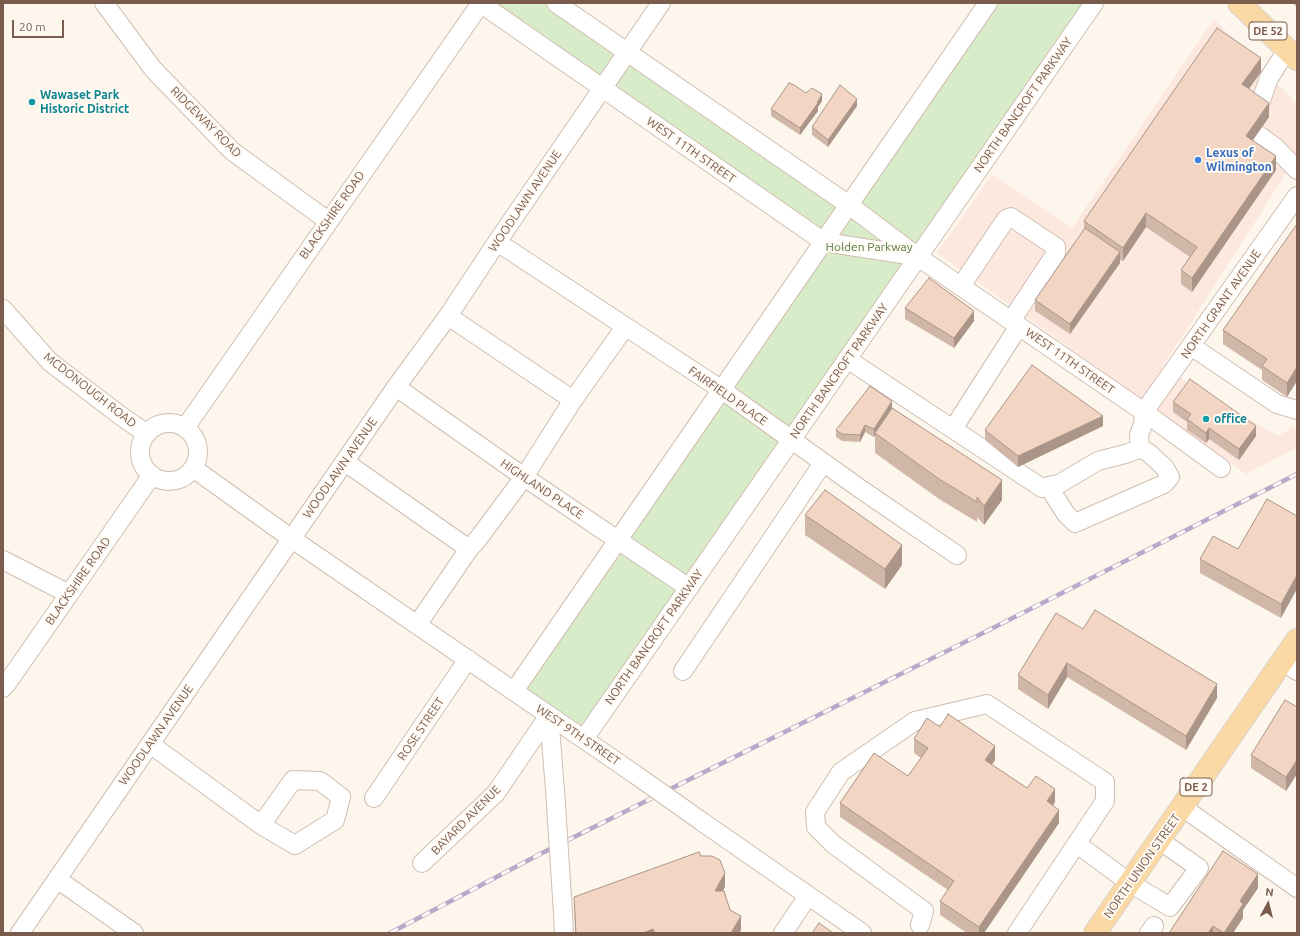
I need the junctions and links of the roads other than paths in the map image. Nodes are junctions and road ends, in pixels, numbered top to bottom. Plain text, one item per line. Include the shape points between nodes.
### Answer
1 (104, 3) edge
2 (480, 3) edge
3 (556, 3) edge
4 (661, 3) edge
5 (988, 3) edge
6 (1094, 3) edge
7 (1239, 3) edge
8 (628, 52) junction
9 (1292, 55) edge
10 (602, 89) junction
11 (1258, 109) edge
12 (1257, 134) edge
13 (1297, 170) edge
14 (1297, 196) edge
15 (849, 205) junction
16 (328, 221) junction
17 (497, 242) junction
18 (824, 242) junction
19 (918, 257) junction
20 (961, 286) junction
21 (3, 309) edge
22 (448, 316) junction
23 (1015, 323) junction
24 (625, 327) junction
25 (1191, 346) junction
26 (847, 359) junction
27 (396, 387) junction
28 (722, 390) junction
29 (572, 400) junction
30 (1297, 410) edge
31 (1144, 412) junction
32 (185, 428) junction
33 (953, 429) junction
34 (147, 434) junction
35 (791, 441) junction
36 (1140, 448) junction
37 (345, 462) junction
38 (823, 463) junction
39 (193, 468) junction
40 (1221, 468) dead end
41 (152, 475) junction
42 (524, 477) junction
43 (1048, 486) junction
44 (292, 538) junction
45 (618, 541) junction
46 (469, 549) junction
47 (957, 555) dead end
48 (3, 560) edge
49 (689, 588) junction
50 (69, 594) junction
51 (417, 625) junction
52 (1297, 640) edge
53 (468, 659) junction
54 (1290, 666) edge
55 (683, 671) dead end
56 (3, 688) edge
57 (514, 691) junction
58 (549, 715) junction
59 (584, 739) junction
60 (150, 744) junction
61 (374, 798) dead end
62 (1182, 807) junction
63 (261, 825) dead end
64 (1159, 840) junction
65 (1077, 844) junction
66 (422, 863) dead end
67 (57, 879) junction
68 (1130, 883) junction
69 (1297, 888) edge
70 (808, 896) junction
71 (922, 930) edge
72 (20, 933) edge
73 (134, 933) edge
74 (564, 933) edge
75 (783, 933) edge
76 (862, 933) edge
77 (1017, 933) edge
78 (1095, 933) edge

1 - 16 street, RIDGEWAY ROAD via 153,69 232,151
2 - 10 street, WEST 11TH STREET
2 - 16 street, BLACKSHIRE ROAD
3 - 8 street, WEST 11TH STREET
4 - 8 street, WOODLAWN AVENUE
5 - 15 street
6 - 19 street, NORTH BANCROFT PARKWAY
7 - 9 main road, DE 52
8 - 10 street, WOODLAWN AVENUE
8 - 15 street, WEST 11TH STREET
9 - 11 street via 1269,78
10 - 17 street, WOODLAWN AVENUE
10 - 18 street, WEST 11TH STREET
12 - 13 street via 1275,147
14 - 25 street, NORTH GRANT AVENUE
15 - 18 street
15 - 19 street, WEST 11TH STREET
16 - 32 street, BLACKSHIRE ROAD
17 - 22 street, WOODLAWN AVENUE
17 - 24 street, FAIRFIELD PLACE
18 - 19 street, WEST 11TH STREET
18 - 28 street
19 - 20 street, WEST 11TH STREET
19 - 26 street, NORTH BANCROFT PARKWAY
20 - 23 street, WEST 11TH STREET
20 - 23 street via 1006,219 1011,217 1056,248 1056,253
21 - 34 street, MCDONOUGH ROAD via 50,362
22 - 27 street, WOODLAWN AVENUE
22 - 29 street
23 - 31 street, WEST 11TH STREET
23 - 33 street
24 - 28 street, FAIRFIELD PLACE
24 - 29 street
25 - 30 street via 1277,404
25 - 31 street, NORTH GRANT AVENUE
26 - 33 street
26 - 35 street, NORTH BANCROFT PARKWAY
27 - 37 street, WOODLAWN AVENUE
27 - 42 street, HIGHLAND PLACE
28 - 35 street, FAIRFIELD PLACE
28 - 45 street
29 - 42 street
31 - 36 street via 1144,424 1139,435
31 - 40 street, WEST 11TH STREET
32 - 34 street via 163,424
32 - 39 street via 194,439 197,448
33 - 43 street via 1042,488
34 - 41 street via 140,454
35 - 38 street, FAIRFIELD PLACE
35 - 49 street, NORTH BANCROFT PARKWAY
36 - 43 street via 1098,461 1059,484
36 - 43 street via 1165,468 1170,477 1164,484 1075,522 1066,514
37 - 44 street, WOODLAWN AVENUE
37 - 46 street
38 - 47 street, FAIRFIELD PLACE
38 - 55 street
39 - 41 street via 184,476 172,480 163,480
39 - 44 street
41 - 50 street, BLACKSHIRE ROAD
42 - 45 street, HIGHLAND PLACE
42 - 46 street
44 - 51 street, WEST 9TH STREET
44 - 60 street, WOODLAWN AVENUE
45 - 49 street, HIGHLAND PLACE
45 - 57 street
46 - 51 street
48 - 50 street
49 - 59 street, NORTH BANCROFT PARKWAY
50 - 56 street, BLACKSHIRE ROAD
51 - 53 street, WEST 9TH STREET
52 - 54 main road, NORTH UNION STREET / DE 2
53 - 57 street, WEST 9TH STREET
53 - 61 street, ROSE STREET
54 - 62 main road, NORTH UNION STREET / DE 2
57 - 58 street, WEST 9TH STREET
58 - 59 street, WEST 9TH STREET
58 - 66 street, BAYARD AVENUE via 496,793
58 - 74 street, bridge
59 - 70 street, WEST 9TH STREET, bridge
60 - 63 street
60 - 67 street, WOODLAWN AVENUE
62 - 64 main road, NORTH UNION STREET / DE 2
62 - 69 street
64 - 68 main road, NORTH UNION STREET / DE 2
64 - 68 street via 1199,868 1170,907
65 - 68 street
65 - 71 street via 1106,801 1105,782 987,704 915,721 841,772 815,812 816,827 833,844 924,911
65 - 77 street
67 - 72 street, WOODLAWN AVENUE
67 - 73 street
68 - 78 main road, NORTH UNION STREET / DE 2
70 - 75 street
70 - 76 street, WEST 9TH STREET

